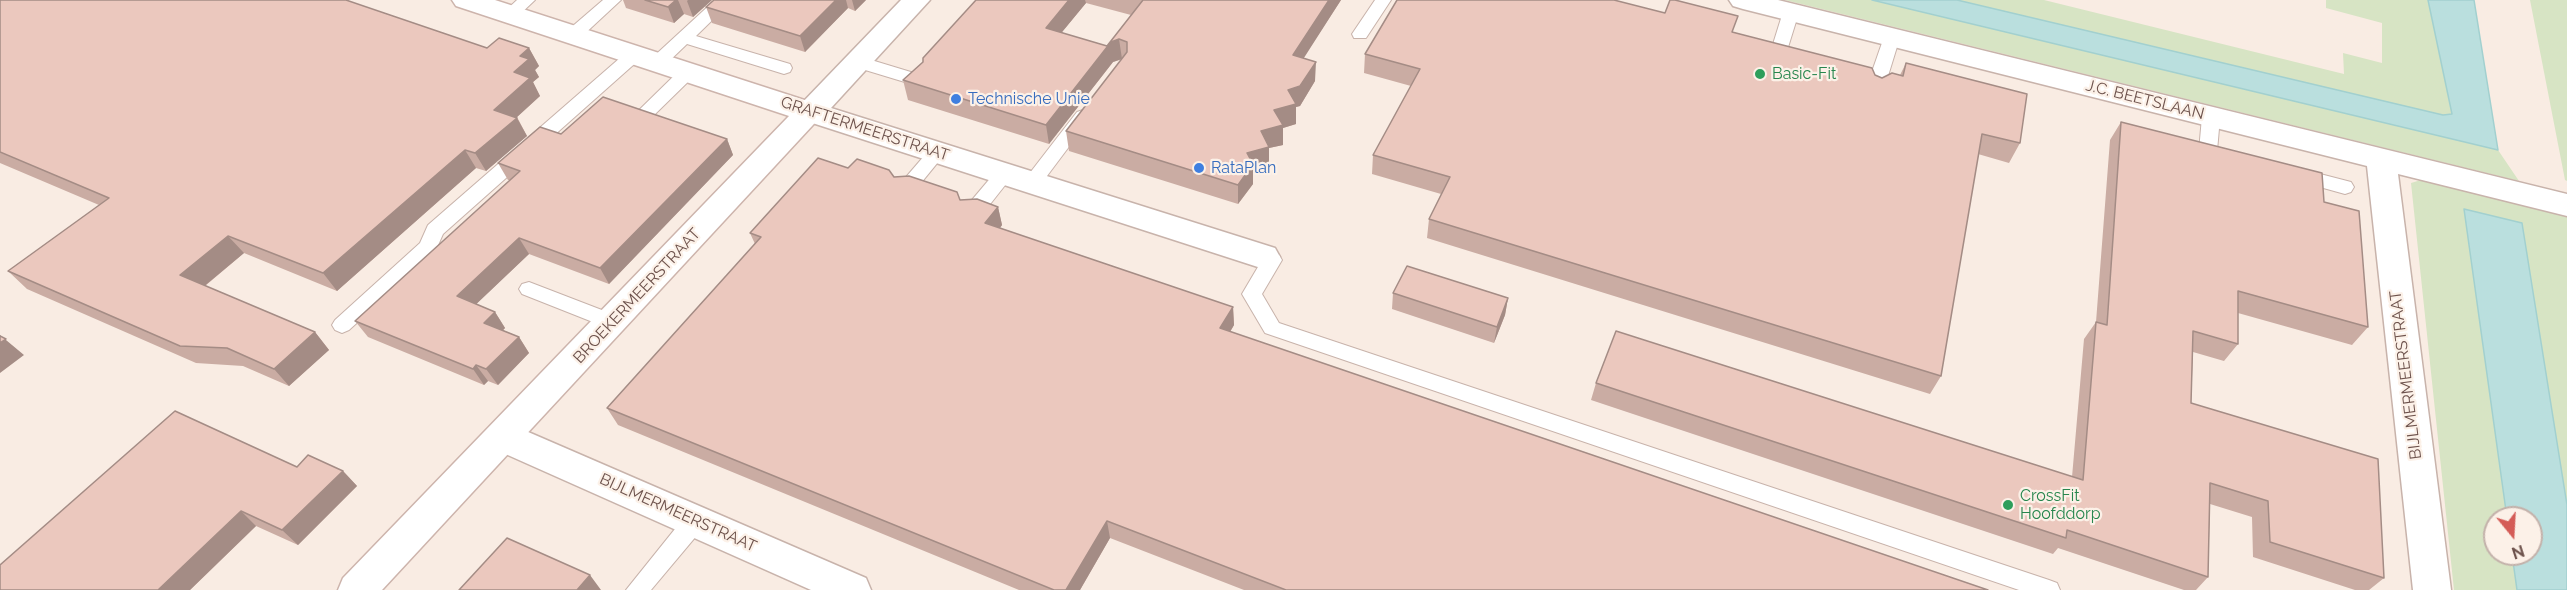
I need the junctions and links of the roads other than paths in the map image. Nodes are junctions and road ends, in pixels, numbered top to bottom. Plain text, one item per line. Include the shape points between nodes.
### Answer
1 (466, 0) edge
2 (613, 0) edge
3 (725, 0) edge
4 (916, 0) edge
5 (1383, 0) edge
6 (1743, 0) edge
7 (519, 7) edge
8 (1791, 12) junction
9 (573, 34) junction
10 (1360, 34) dead end
11 (1892, 37) junction
12 (684, 38) junction
13 (1777, 57) edge
14 (646, 58) junction
15 (858, 62) junction
16 (784, 68) dead end
17 (688, 72) junction
18 (918, 80) edge
19 (1875, 89) edge
20 (1094, 102) edge
21 (810, 112) junction
22 (642, 117) edge
23 (2211, 117) junction
24 (2187, 145) edge
25 (2208, 151) junction
26 (937, 153) junction
27 (2231, 157) edge
28 (2381, 159) junction
29 (2276, 169) edge
30 (1018, 178) junction
31 (2345, 187) dead end
32 (906, 189) edge
33 (2557, 203) edge
34 (973, 212) edge
35 (1268, 258) joint
36 (528, 289) dead end
37 (613, 322) junction
38 (342, 325) dead end
39 (505, 437) junction
40 (695, 521) junction
41 (357, 590) edge
42 (637, 590) edge
43 (852, 590) edge
44 (2049, 590) edge
45 (2432, 590) edge

1 - 7 street, GRAFTERMEERSTRAAT
2 - 9 lane
3 - 12 lane
4 - 15 street, BROEKERMEERSTRAAT
5 - 10 lane
6 - 8 street, J.C. BEETSLAAN
7 - 9 street, GRAFTERMEERSTRAAT
8 - 11 street, J.C. BEETSLAAN
8 - 13 lane
9 - 14 street, GRAFTERMEERSTRAAT
11 - 19 lane
11 - 23 street, J.C. BEETSLAAN
12 - 14 lane
12 - 16 lane
14 - 17 street, GRAFTERMEERSTRAAT
14 - 38 lane via 435,230 428,247
15 - 18 lane
15 - 21 street, BROEKERMEERSTRAAT
17 - 21 street, GRAFTERMEERSTRAAT
17 - 22 lane
20 - 30 lane
21 - 26 street, GRAFTERMEERSTRAAT
21 - 37 street, BROEKERMEERSTRAAT
23 - 25 lane
23 - 28 street, J.C. BEETSLAAN
24 - 25 lane
25 - 27 lane
26 - 30 street, GRAFTERMEERSTRAAT
26 - 32 lane
28 - 33 street, J.C. BEETSLAAN
28 - 45 street, BIJLMERMEERSTRAAT
29 - 31 lane
30 - 34 lane
30 - 35 street, GRAFTERMEERSTRAAT
35 - 44 lane via 1252,294 1272,328
36 - 37 lane
37 - 39 street, BROEKERMEERSTRAAT
39 - 40 street, BIJLMERMEERSTRAAT
39 - 41 street, BROEKERMEERSTRAAT
40 - 42 lane
40 - 43 street, BIJLMERMEERSTRAAT

